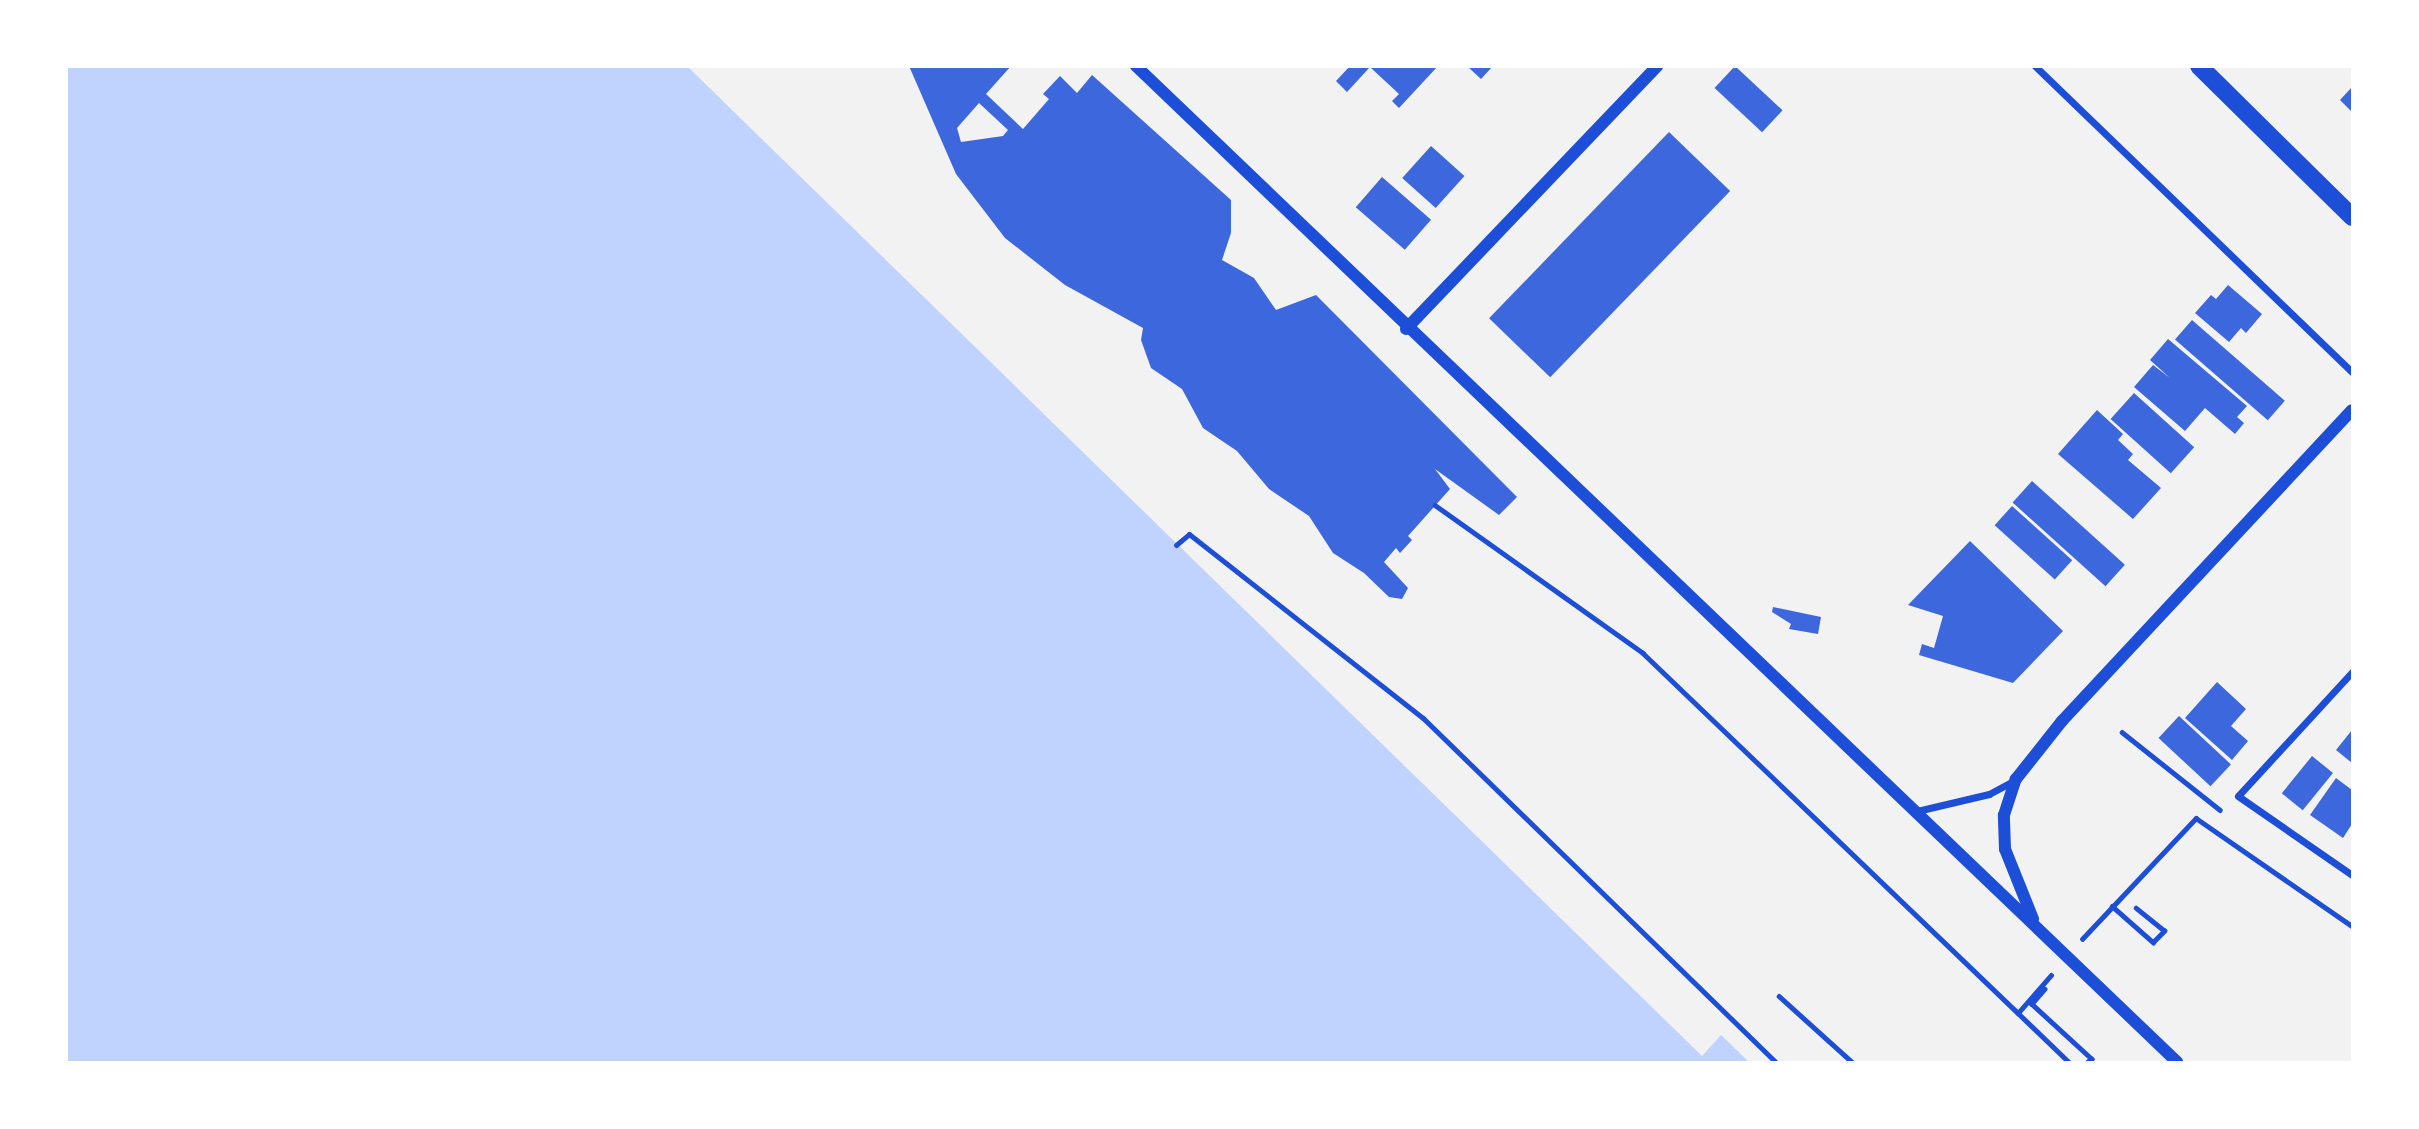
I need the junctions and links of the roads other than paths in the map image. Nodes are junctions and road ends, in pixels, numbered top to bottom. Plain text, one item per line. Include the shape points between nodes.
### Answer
1 (1136, 66) edge
2 (1657, 66) edge
3 (2035, 66) edge
4 (2199, 66) edge
5 (2353, 217) edge
6 (1406, 329) junction
7 (2353, 372) edge
8 (2353, 410) edge
9 (1176, 545) dead end
10 (2353, 672) edge
11 (2016, 779) junction
12 (1917, 811) junction
13 (2353, 875) edge
14 (2039, 931) junction
15 (1776, 1062) edge
16 (2177, 1062) edge

1 - 6 street
2 - 6 street
3 - 7 street
4 - 5 main road
6 - 12 street
8 - 11 street via 2062,721
9 - 15 lane via 1189,534 1423,718
10 - 13 street via 2238,796
11 - 12 street via 1989,794
11 - 14 street via 2004,815 2005,849
12 - 14 street
14 - 16 street

